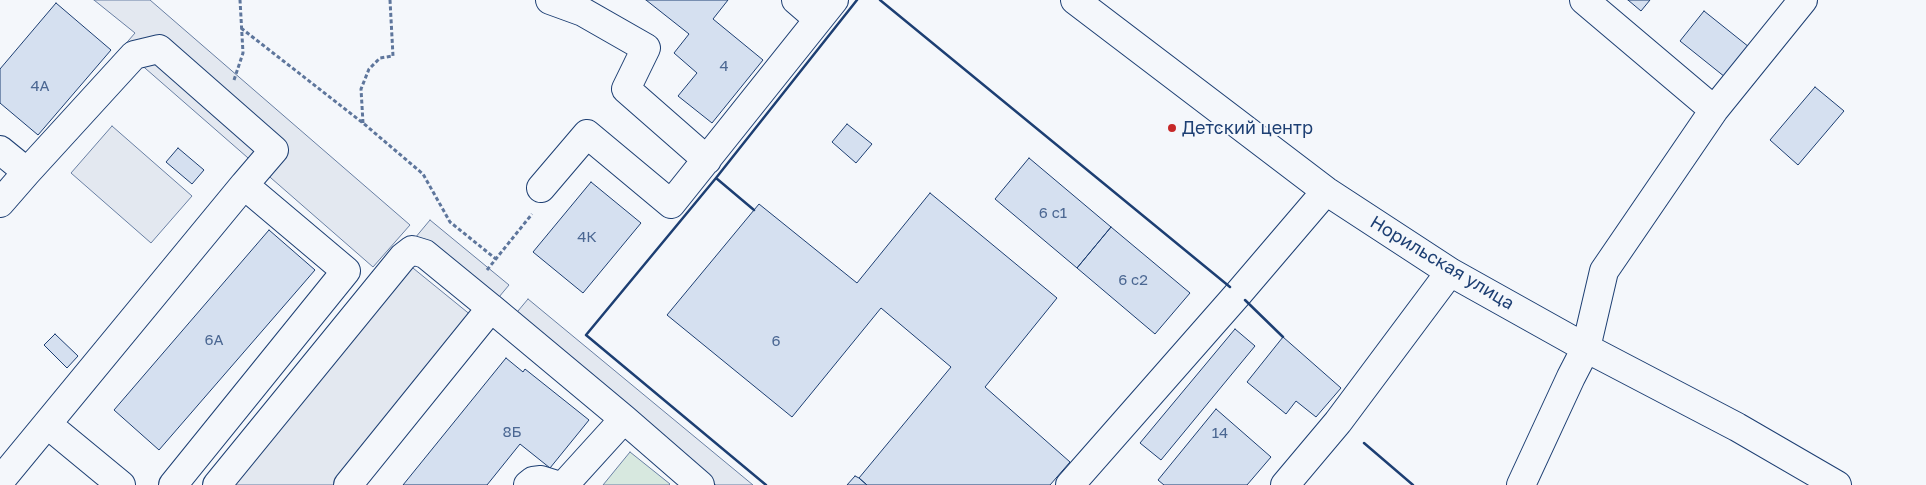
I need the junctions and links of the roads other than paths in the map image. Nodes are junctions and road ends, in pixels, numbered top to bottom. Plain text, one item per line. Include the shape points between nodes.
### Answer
1 (550, 0) edge
2 (796, 0) edge
3 (1075, 0) edge
4 (1584, 0) edge
5 (1803, 0) edge
6 (826, 10) edge
7 (1714, 110) junction
8 (0, 150) edge
9 (707, 160) junction
10 (27, 172) junction
11 (244, 185) junction
12 (541, 188) road end
13 (1326, 191) junction
14 (0, 203) edge
15 (1450, 272) junction
16 (491, 308) junction
17 (1586, 348) junction
18 (624, 419) junction
19 (47, 424) junction
20 (0, 481) edge
21 (121, 485) edge
22 (173, 485) edge
23 (217, 485) edge
24 (348, 485) edge
25 (528, 485) edge
26 (700, 485) edge
27 (1070, 485) edge
28 (1285, 485) edge
29 (1522, 485) edge
30 (1837, 485) edge

1 - 9 street via 583,12 646,48 626,89
2 - 6 street
3 - 13 street, Норильская улица
4 - 7 street
5 - 7 street
6 - 9 street
7 - 17 street via 1604,271
8 - 10 street
9 - 12 street via 671,204 587,134
10 - 11 street via 134,55 159,49 274,150
10 - 14 street
11 - 19 street
11 - 22 street via 346,271
13 - 15 street, Норильская улица
13 - 27 street
15 - 17 street, Норильская улица
15 - 28 street via 1338,422
16 - 18 street
16 - 23 street via 425,254 412,250
16 - 24 street
17 - 29 street
17 - 30 street, Норильская улица via 1737,427
18 - 25 street via 565,484 541,480
18 - 26 street
19 - 20 street
19 - 21 street

